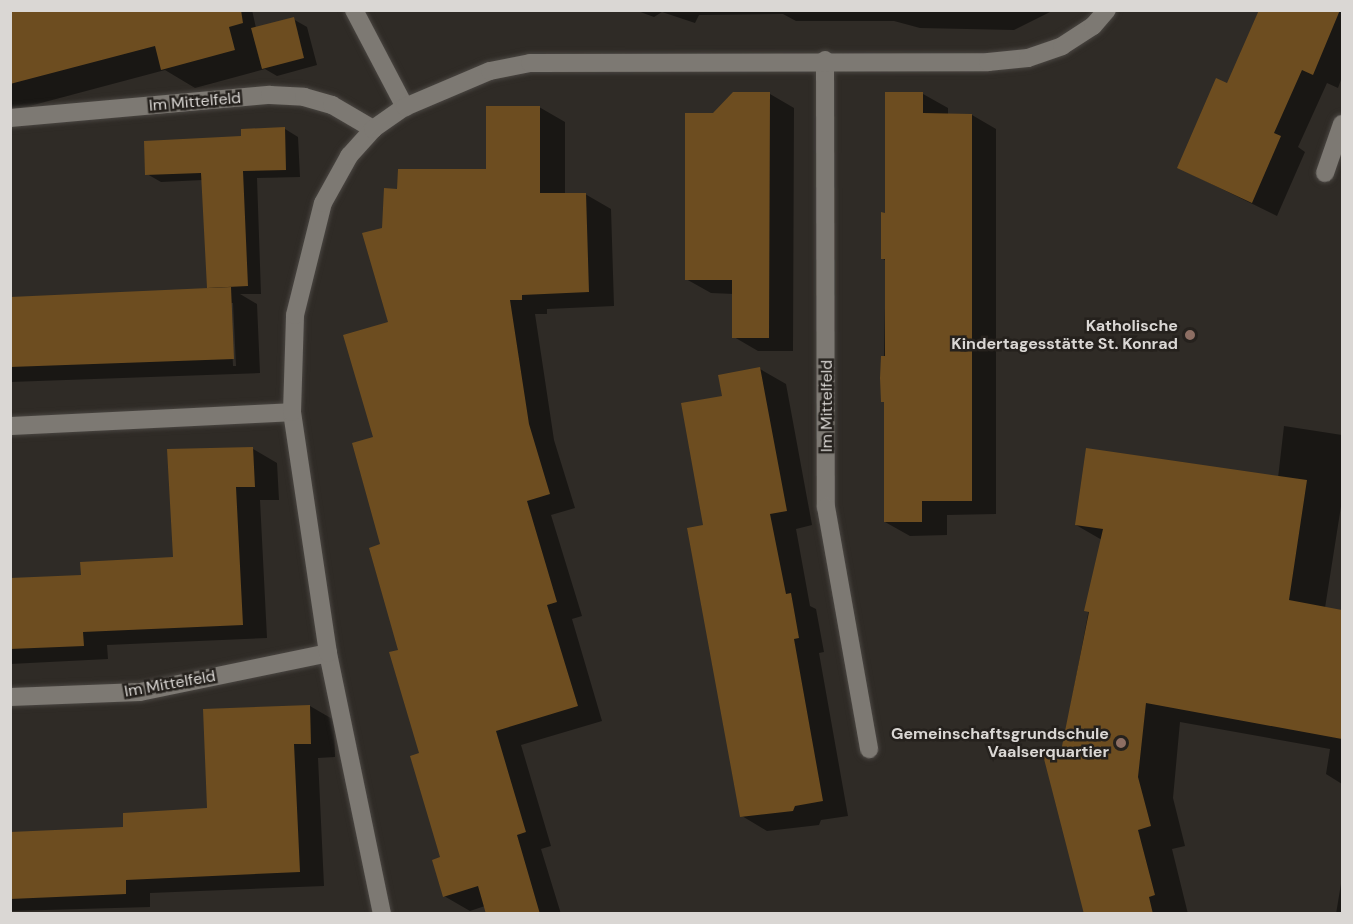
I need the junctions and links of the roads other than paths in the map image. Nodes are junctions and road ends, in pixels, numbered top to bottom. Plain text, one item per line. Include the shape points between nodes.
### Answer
1 (354, 10) edge
2 (1107, 10) edge
3 (825, 60) junction
4 (405, 107) junction
5 (10, 118) edge
6 (1342, 124) edge
7 (373, 129) junction
8 (1325, 173) dead end
9 (291, 412) junction
10 (10, 426) edge
11 (328, 654) junction
12 (10, 697) edge
13 (869, 749) dead end
14 (382, 914) edge

1 - 4 street
2 - 3 street via 1093,26 1062,46 1028,58 988,62
3 - 4 street via 530,63 490,70
3 - 13 street, Im Mittelfeld via 826,507
4 - 7 street
5 - 7 street, Im Mittelfeld via 270,95 304,97 332,105
6 - 8 street
7 - 9 street via 349,156 323,203 295,315
9 - 10 street
9 - 11 street
11 - 12 street, Im Mittelfeld via 140,692
11 - 14 street

